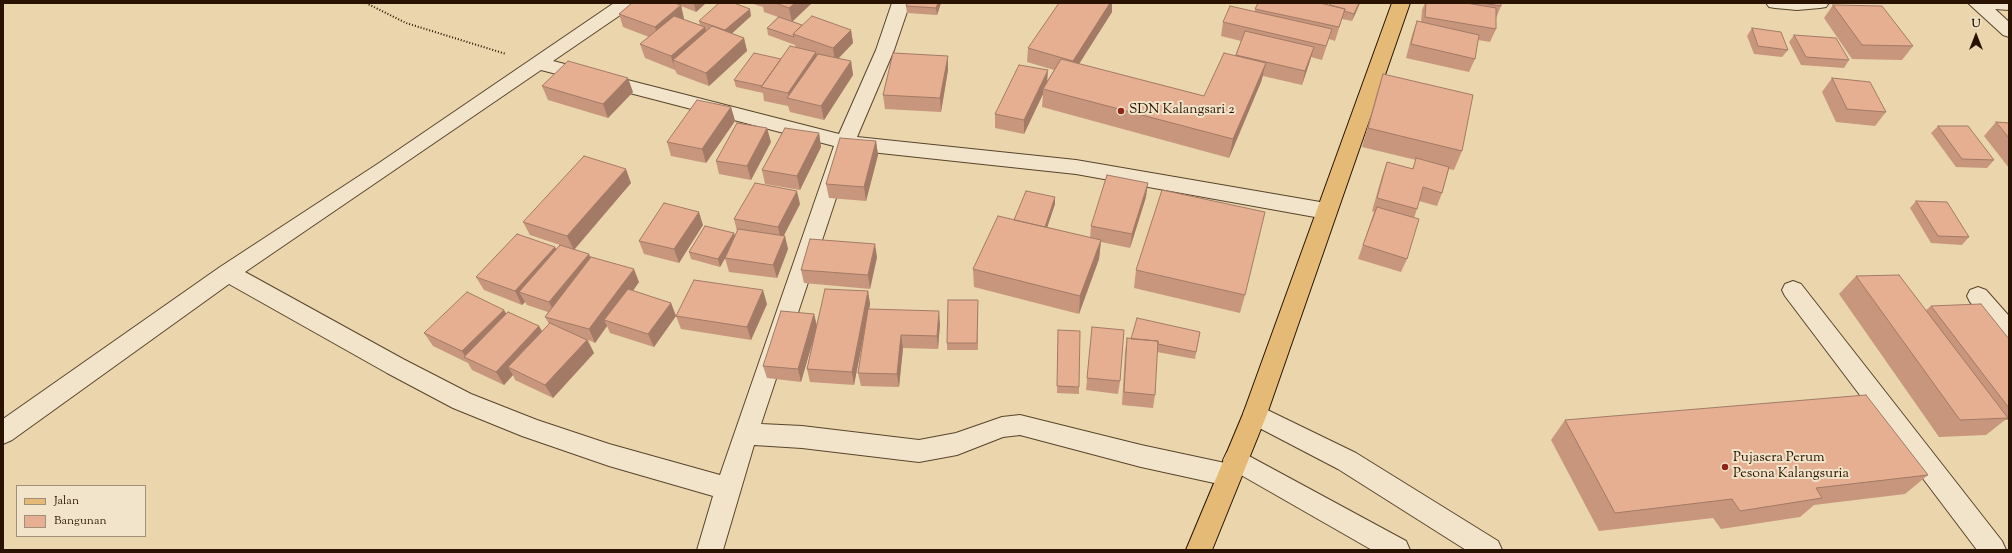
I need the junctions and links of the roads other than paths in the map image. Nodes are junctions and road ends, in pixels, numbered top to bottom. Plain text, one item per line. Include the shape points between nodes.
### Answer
1 (626, 3) edge
2 (901, 3) edge
3 (1401, 3) edge
4 (1775, 3) edge
5 (1820, 3) edge
6 (1977, 3) edge
7 (2009, 5) edge
8 (2009, 31) edge
9 (540, 64) junction
10 (845, 142) junction
11 (1326, 211) junction
12 (228, 273) junction
13 (1793, 290) dead end
14 (1978, 296) dead end
15 (2009, 331) edge
16 (1255, 414) junction
17 (3, 433) edge
18 (745, 434) junction
19 (1232, 467) junction
20 (729, 489) junction
21 (710, 550) edge
22 (1198, 550) edge
23 (1397, 550) edge
24 (1489, 550) edge
25 (1993, 550) edge

1 - 9 street
2 - 10 street via 885,50
3 - 11 main road
4 - 5 street
6 - 7 street
6 - 8 street
9 - 10 street
9 - 12 street
10 - 11 street via 1076,166
10 - 18 street
11 - 16 main road
12 - 17 street
12 - 20 street via 462,401 531,429 609,455
13 - 25 street
14 - 15 street
16 - 19 main road
16 - 24 street via 1347,461
18 - 19 street via 802,437 919,450 957,444 1002,427 1020,425
18 - 20 street
19 - 22 main road
19 - 23 street
20 - 21 street

